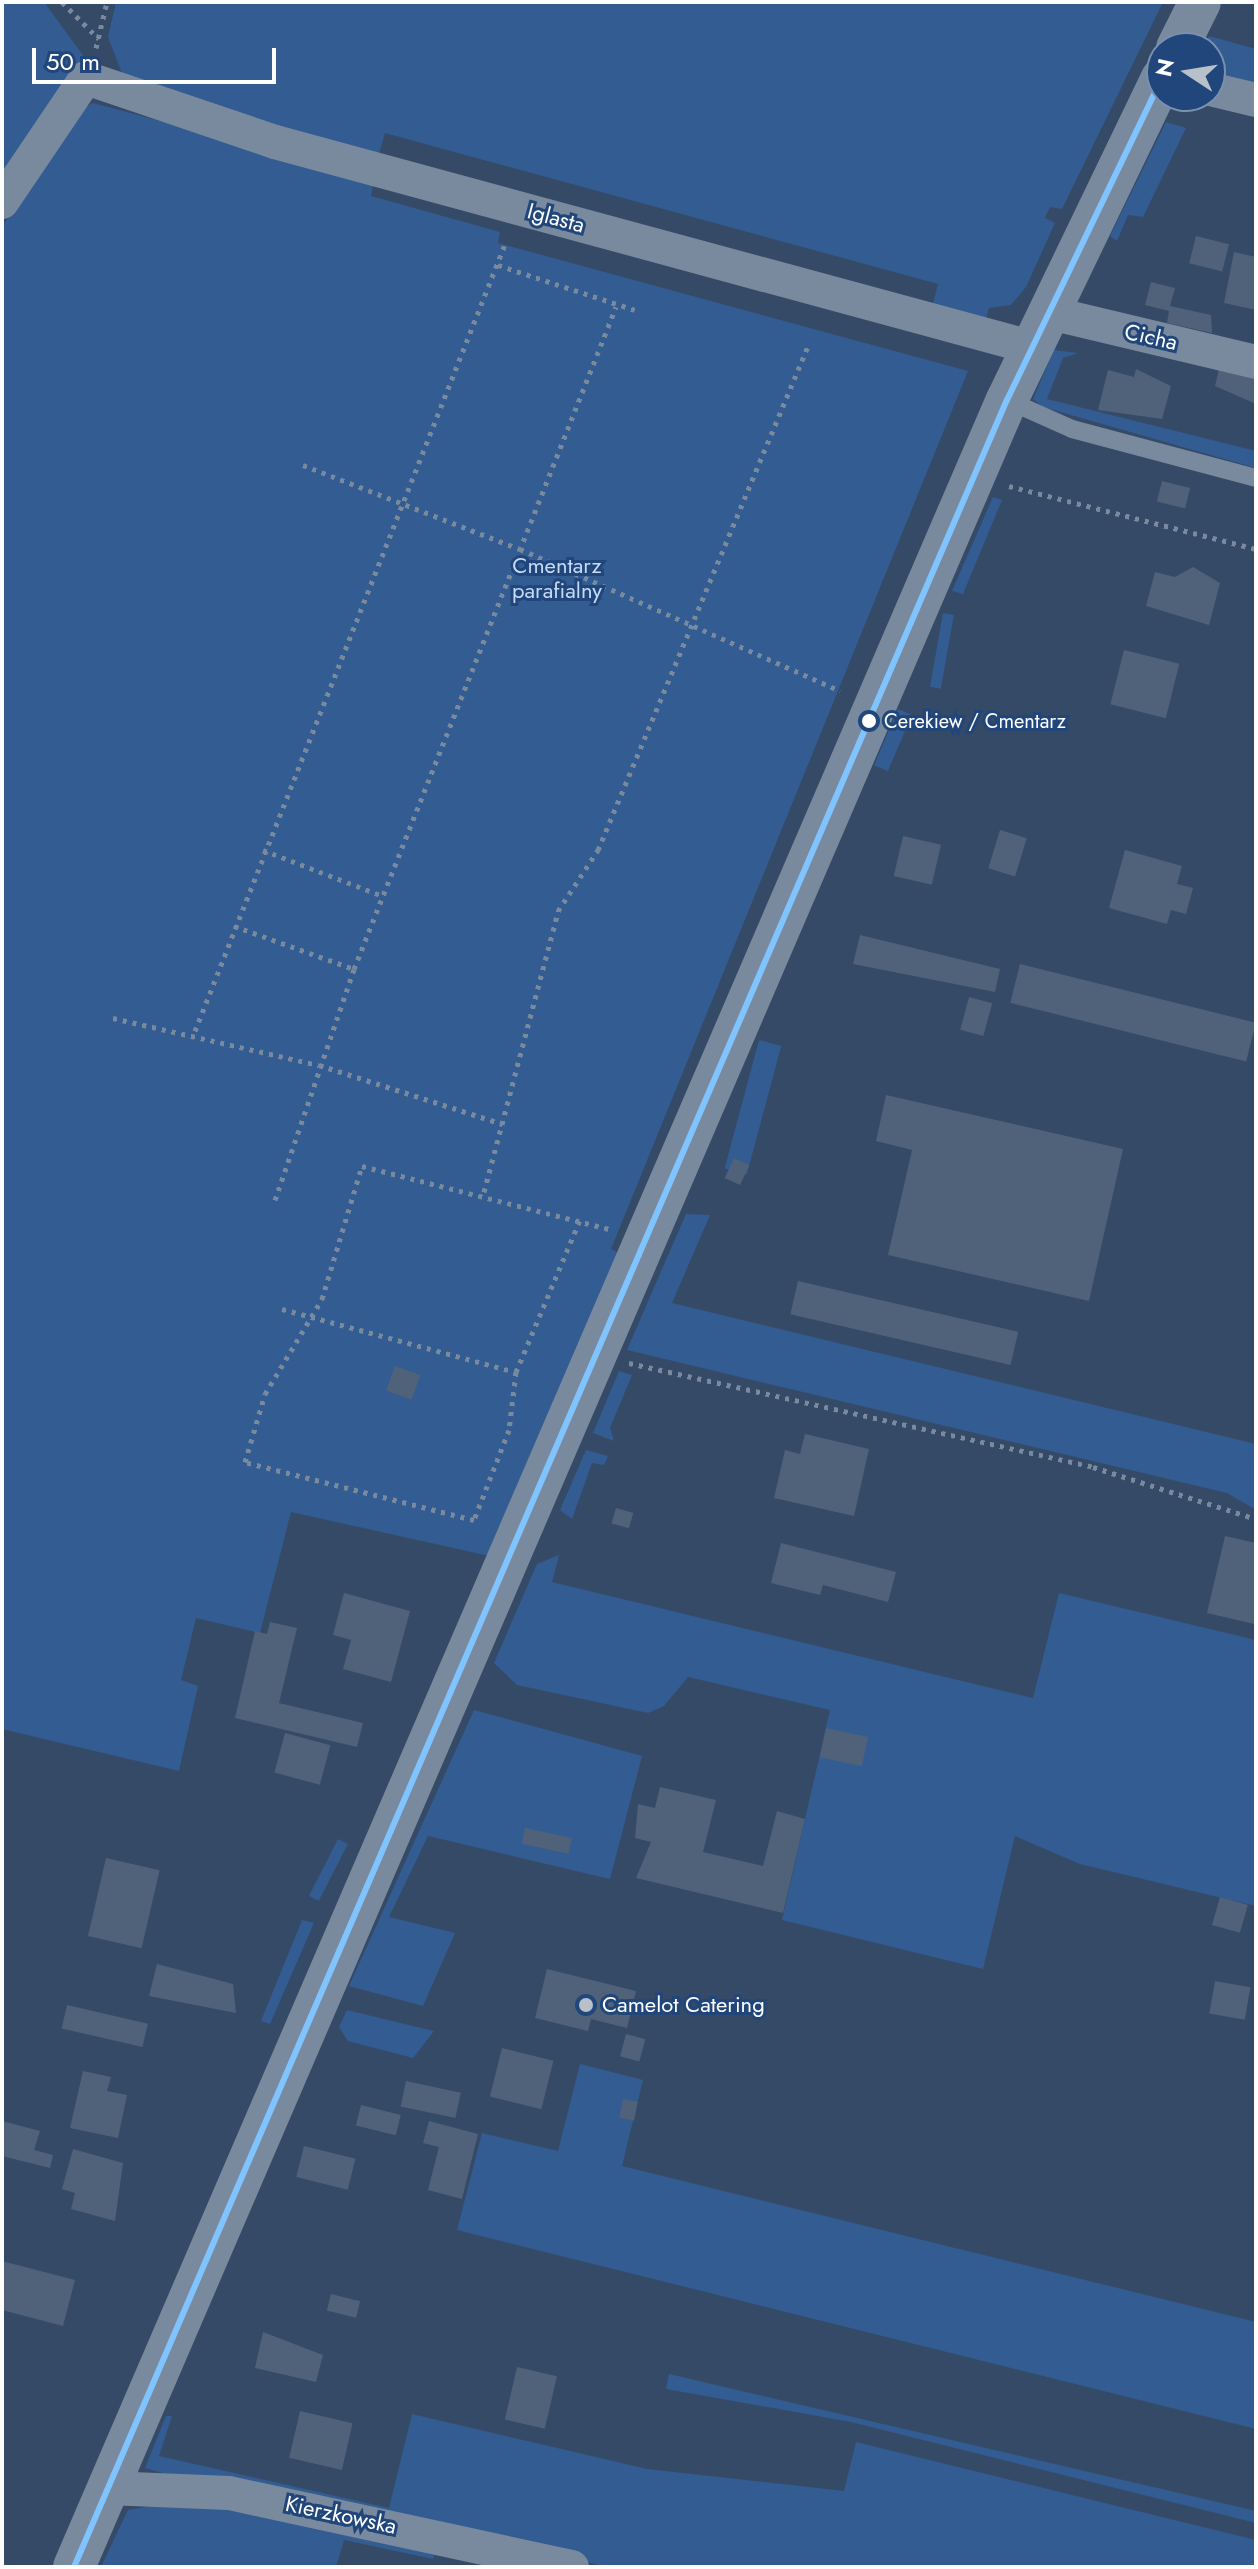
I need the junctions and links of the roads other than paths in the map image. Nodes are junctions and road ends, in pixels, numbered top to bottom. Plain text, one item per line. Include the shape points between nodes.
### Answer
1 (1200, 2) edge
2 (1185, 32) edge
3 (1226, 93) edge
4 (1256, 100) edge
5 (1146, 111) edge
6 (2, 202) edge
7 (1038, 330) junction
8 (1256, 362) edge
9 (1007, 400) junction
10 (1256, 478) edge
11 (107, 2488) junction
12 (74, 2567) edge
13 (572, 2567) edge

1 - 2 street
3 - 4 street
5 - 7 street
6 - 7 street, Iglasta via 86,78 275,142
7 - 8 street, Cicha
7 - 9 street
9 - 10 lane via 1072,429
9 - 11 street
11 - 12 street
11 - 13 street, Kierzkowska via 229,2493

